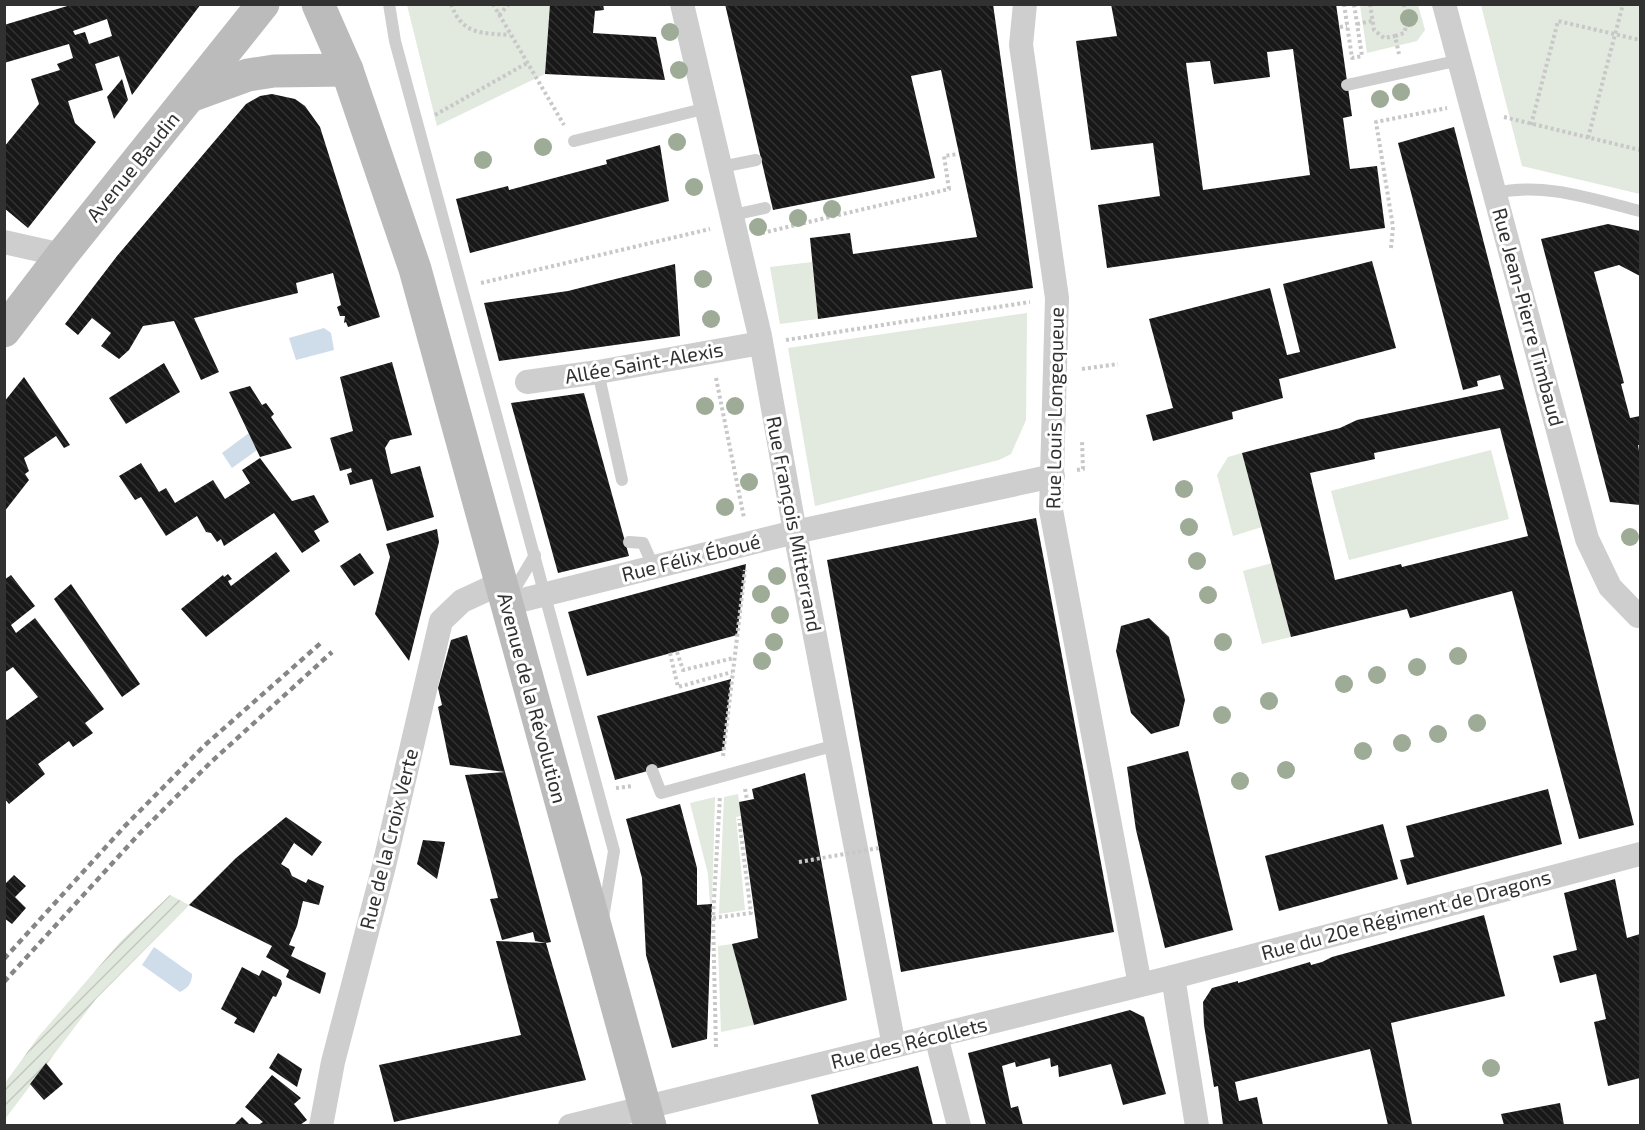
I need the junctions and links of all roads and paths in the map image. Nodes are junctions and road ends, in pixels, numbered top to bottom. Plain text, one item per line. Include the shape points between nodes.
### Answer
1 (263, 4) edge
2 (318, 4) edge
3 (343, 4) edge
4 (389, 4) edge
5 (451, 4) edge
6 (492, 4) edge
7 (509, 4) edge
8 (682, 4) edge
9 (1025, 4) edge
10 (1344, 4) edge
11 (1354, 4) edge
12 (1370, 4) edge
13 (1404, 4) edge
14 (1444, 4) edge
15 (1623, 4) edge
16 (499, 15) junction
17 (1372, 21) junction
18 (1357, 24) junction
19 (1347, 26) junction
20 (1340, 27) dead end
21 (1615, 33) junction
22 (511, 35) junction
23 (1395, 36) junction
24 (1641, 40) edge
25 (1399, 52) dead end
26 (1460, 60) junction
27 (529, 62) junction
28 (347, 70) junction
29 (1347, 85) dead end
30 (190, 96) junction
31 (1471, 104) junction
32 (706, 108) junction
33 (1504, 117) dead end
34 (430, 118) dead end
35 (1531, 125) junction
36 (1588, 138) junction
37 (574, 141) joint
38 (1641, 150) edge
39 (958, 154) dead end
40 (756, 160) dead end
41 (721, 167) junction
42 (1495, 192) junction
43 (765, 208) dead end
44 (1641, 211) edge
45 (735, 226) junction
46 (4, 242) edge
47 (1391, 248) dead end
48 (62, 255) junction
49 (474, 284) dead end
50 (1057, 298) junction
51 (4, 331) edge
52 (761, 343) junction
53 (700, 354) junction
54 (1118, 364) dead end
55 (598, 372) junction
56 (1080, 377) dead end
57 (527, 382) dead end
58 (1053, 476) junction
59 (622, 480) dead end
60 (795, 532) junction
61 (629, 542) dead end
62 (748, 544) junction
63 (535, 555) junction
64 (654, 568) junction
65 (503, 593) junction
66 (546, 595) junction
67 (1640, 621) edge
68 (677, 652) dead end
69 (670, 653) dead end
70 (734, 658) dead end
71 (732, 672) dead end
72 (836, 744) junction
73 (652, 770) dead end
74 (739, 819) dead end
75 (879, 848) dead end
76 (1641, 854) edge
77 (799, 862) dead end
78 (714, 918) dead end
79 (598, 944) junction
80 (1173, 977) junction
81 (1140, 985) junction
82 (936, 1036) junction
83 (894, 1046) junction
84 (648, 1117) edge
85 (321, 1125) edge
86 (570, 1125) edge
87 (959, 1125) edge
88 (1197, 1125) edge

1 - 30 main road, Avenue Baudin
2 - 28 main road
3 - 28 main road
4 - 63 lane via 395,41
5 - 22 path via 456,19 476,33
6 - 16 path
7 - 16 path
8 - 32 street, Rue François Mitterrand
9 - 50 street, Rue Louis Longequeue via 1021,45
10 - 19 path
11 - 18 path
12 - 17 path
13 - 23 path via 1407,24 1404,33
14 - 26 street, Rue Jean-Pierre Timbaud
15 - 21 path
16 - 22 path
17 - 18 path
17 - 23 path via 1374,30 1384,38
18 - 19 path via 1362,56 1352,58
19 - 20 path
21 - 24 path
21 - 35 path via 1558,21
21 - 36 path
22 - 27 path
23 - 25 path
26 - 29 lane
26 - 31 street, Rue Jean-Pierre Timbaud
27 - 34 path
27 - 37 path
28 - 30 main road via 248,75
28 - 65 main road, Avenue de la Révolution via 415,269
30 - 48 main road, Avenue Baudin
31 - 42 street, Rue Jean-Pierre Timbaud
31 - 47 path via 1376,122 1393,227
32 - 37 lane
32 - 41 street, Rue François Mitterrand
33 - 35 path
35 - 36 path
36 - 38 path
39 - 45 path via 944,156 949,189
40 - 41 lane
41 - 45 street, Rue François Mitterrand
42 - 44 lane via 1551,189
42 - 67 street, Rue Jean-Pierre Timbaud via 1587,539 1610,587
43 - 45 lane
45 - 49 path
45 - 52 street, Rue François Mitterrand
46 - 48 street
48 - 51 main road, Avenue Baudin
50 - 52 path
50 - 58 street, Rue Louis Longequeue
52 - 53 street, Allée Saint-Alexis
52 - 60 street, Rue François Mitterrand
53 - 55 street, Allée Saint-Alexis
53 - 62 path via 715,371
54 - 56 path via 1080,369
55 - 57 street, Allée Saint-Alexis
55 - 59 lane
58 - 60 street, Rue Félix Éboué
58 - 81 street, Rue Louis Longequeue via 1051,510
60 - 62 street, Rue Félix Éboué
60 - 72 street, Rue François Mitterrand
61 - 64 lane via 643,543
62 - 64 street, Rue Félix Éboué
63 - 65 lane
63 - 66 lane
64 - 66 street, Rue Félix Éboué
65 - 66 street, Rue Félix Éboué
65 - 79 main road, Avenue de la Révolution
65 - 85 street, Rue de la Croix Verte via 462,601 441,621
66 - 79 lane via 614,850
68 - 70 path via 683,670
69 - 71 path via 678,687
72 - 73 lane via 661,793
72 - 83 street, Rue François Mitterrand
74 - 78 path via 751,913
75 - 77 path, bridge
76 - 80 street, Rue du 20e Régiment de Dragons
79 - 84 main road, Avenue de la Révolution
80 - 81 street, Rue des Récollets
80 - 88 street
81 - 82 street, Rue des Récollets
82 - 83 street, Rue des Récollets
82 - 87 street
83 - 84 street, Rue des Récollets
84 - 86 street, Rue des Récollets

